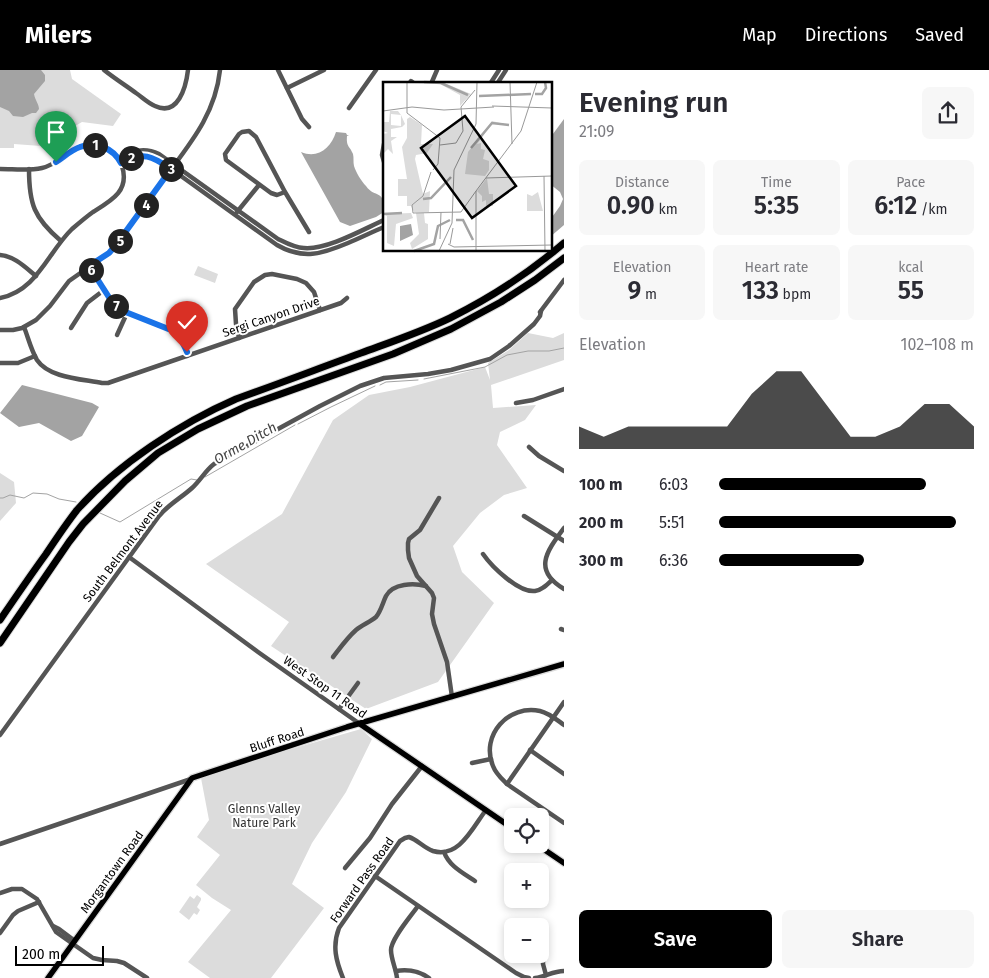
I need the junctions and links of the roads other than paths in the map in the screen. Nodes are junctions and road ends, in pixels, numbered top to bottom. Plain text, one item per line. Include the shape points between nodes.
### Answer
1 (104, 70) edge
2 (188, 70) edge
3 (220, 70) edge
4 (278, 70) edge
5 (324, 70) edge
6 (376, 70) edge
7 (437, 70) edge
8 (499, 70) edge
9 (506, 70) edge
10 (432, 82) edge
11 (491, 82) edge
12 (498, 82) edge
13 (287, 88) junction
14 (349, 108) dead end
15 (309, 126) dead end
16 (120, 161) junction
17 (173, 167) junction
18 (0, 169) edge
19 (29, 169) junction
20 (259, 185) junction
21 (285, 192) junction
22 (236, 212) junction
23 (383, 220) edge
24 (383, 227) edge
25 (308, 232) dead end
26 (61, 241) junction
27 (564, 244) edge
28 (0, 255) edge
29 (564, 258) edge
30 (89, 266) junction
31 (36, 276) junction
32 (564, 280) edge
33 (104, 290) junction
34 (0, 298) edge
35 (347, 298) dead end
36 (320, 310) junction
37 (127, 313) junction
38 (24, 327) junction
39 (70, 328) dead end
40 (0, 330) edge
41 (118, 335) dead end
42 (240, 338) junction
43 (35, 356) junction
44 (187, 356) junction
45 (0, 363) edge
46 (564, 388) edge
47 (516, 403) dead end
48 (529, 447) dead end
49 (564, 471) edge
50 (439, 498) dead end
51 (524, 516) dead end
52 (564, 528) edge
53 (558, 537) junction
54 (564, 541) edge
55 (483, 554) dead end
56 (129, 557) junction
57 (552, 580) junction
58 (426, 586) junction
59 (564, 589) edge
60 (0, 620) edge
61 (0, 642) edge
62 (333, 657) dead end
63 (564, 664) edge
64 (358, 683) dead end
65 (452, 697) junction
66 (564, 702) edge
67 (339, 709) junction
68 (348, 715) junction
69 (553, 717) junction
70 (375, 719) junction
71 (360, 724) junction
72 (564, 724) edge
73 (347, 727) junction
74 (372, 732) junction
75 (0, 735) edge
76 (530, 750) junction
77 (490, 759) junction
78 (472, 763) dead end
79 (422, 766) junction
80 (564, 774) edge
81 (192, 778) junction
82 (507, 784) junction
83 (486, 810) junction
84 (504, 822) edge
85 (564, 822) edge
86 (0, 844) edge
87 (444, 852) junction
88 (549, 853) edge
89 (564, 863) edge
90 (345, 868) dead end
91 (375, 876) junction
92 (475, 881) dead end
93 (0, 893) edge
94 (39, 902) junction
95 (418, 906) junction
96 (0, 933) edge
97 (74, 942) junction
98 (543, 963) edge
99 (396, 971) junction
100 (564, 971) edge
101 (546, 974) junction
102 (50, 978) edge
103 (147, 978) edge
104 (343, 978) edge
105 (397, 978) edge
106 (429, 978) edge
107 (529, 978) edge
108 (535, 978) edge

1 - 2 street via 159,108 167,108 180,98
3 - 17 street via 217,92 207,117
4 - 13 street
5 - 13 street
6 - 14 street
7 - 10 street
8 - 11 street
9 - 12 street
13 - 15 street via 302,119
16 - 17 street via 133,151 148,150 160,154
16 - 19 street via 105,147 88,145 50,165
16 - 26 street via 124,173 121,190 116,197 81,221
17 - 22 street
17 - 30 street via 116,245
18 - 19 street
19 - 26 street via 33,206 47,229
20 - 21 street via 274,195
20 - 21 street via 225,158 239,134 246,131 256,137
20 - 22 street
21 - 25 street
22 - 23 street via 278,239 304,248 326,246
22 - 24 street via 277,245 304,254 328,252
26 - 31 street
27 - 60 highway via 505,286 449,318 414,334 236,399 192,420 160,441 110,479 78,510
28 - 31 street via 12,258
29 - 61 highway via 501,302 452,329 393,354 247,406 198,429 158,454 125,481 83,524
30 - 33 street
30 - 38 street via 69,281 42,314
31 - 34 street via 14,294
32 - 56 street, South Belmont Avenue via 530,327 495,356 451,370 378,380 320,406 220,460 192,489 162,512
33 - 37 street via 112,302
33 - 39 street via 87,303
35 - 36 street, Sergi Canyon Drive via 342,303
36 - 42 street, Sergi Canyon Drive
36 - 42 street via 314,292 306,283 265,275 254,282 235,309
37 - 41 street
37 - 44 street via 177,334
38 - 40 street
38 - 43 street, Sergi Canyon Drive
42 - 44 street, Sergi Canyon Drive
43 - 44 street, Sergi Canyon Drive via 52,373 102,383
43 - 45 street via 18,363
46 - 47 street
48 - 49 street
50 - 58 street via 420,530 408,543 412,567
51 - 53 street
52 - 53 street
53 - 54 street
53 - 57 street via 546,558 547,572
55 - 57 street via 496,570 528,591 539,590
56 - 67 street, West Stop 11 Road
56 - 75 street, South Belmont Avenue
57 - 59 street
58 - 62 street via 390,590 374,619 349,636
58 - 65 street via 434,598 432,614 447,662
63 - 65 main road, Bluff Road
64 - 67 street
65 - 70 main road, Bluff Road
66 - 69 street
67 - 68 street, West Stop 11 Road
68 - 71 street, West Stop 11 Road
68 - 73 street
69 - 72 street
69 - 76 street
69 - 77 street via 529,710 506,718 492,737
70 - 71 main road, Bluff Road
70 - 74 main road via 371,725
71 - 73 main road, Bluff Road
71 - 74 main road, West Stop 11 Road
73 - 81 main road, Bluff Road
74 - 79 main road, West Stop 11 Road
76 - 80 street
76 - 82 street
77 - 78 street
77 - 82 street via 495,771
79 - 83 main road, West Stop 11 Road
79 - 90 street
81 - 86 street, Bluff Road
81 - 97 main road, Morgantown Road
82 - 85 street
83 - 84 main road, West Stop 11 Road
83 - 87 street via 462,842
87 - 91 street, Forward Pass Road via 432,850 406,835
87 - 92 street via 451,864
88 - 89 main road
91 - 95 street
91 - 104 street, Forward Pass Road via 343,921 337,935 335,955
93 - 94 street via 22,889
94 - 96 street via 18,911
94 - 97 street via 56,932
95 - 99 street via 392,946
95 - 107 street via 516,973
97 - 102 main road, Morgantown Road
97 - 103 street via 93,958 124,963
98 - 101 street
99 - 105 street
99 - 106 street via 411,970
100 - 101 street
101 - 108 street

